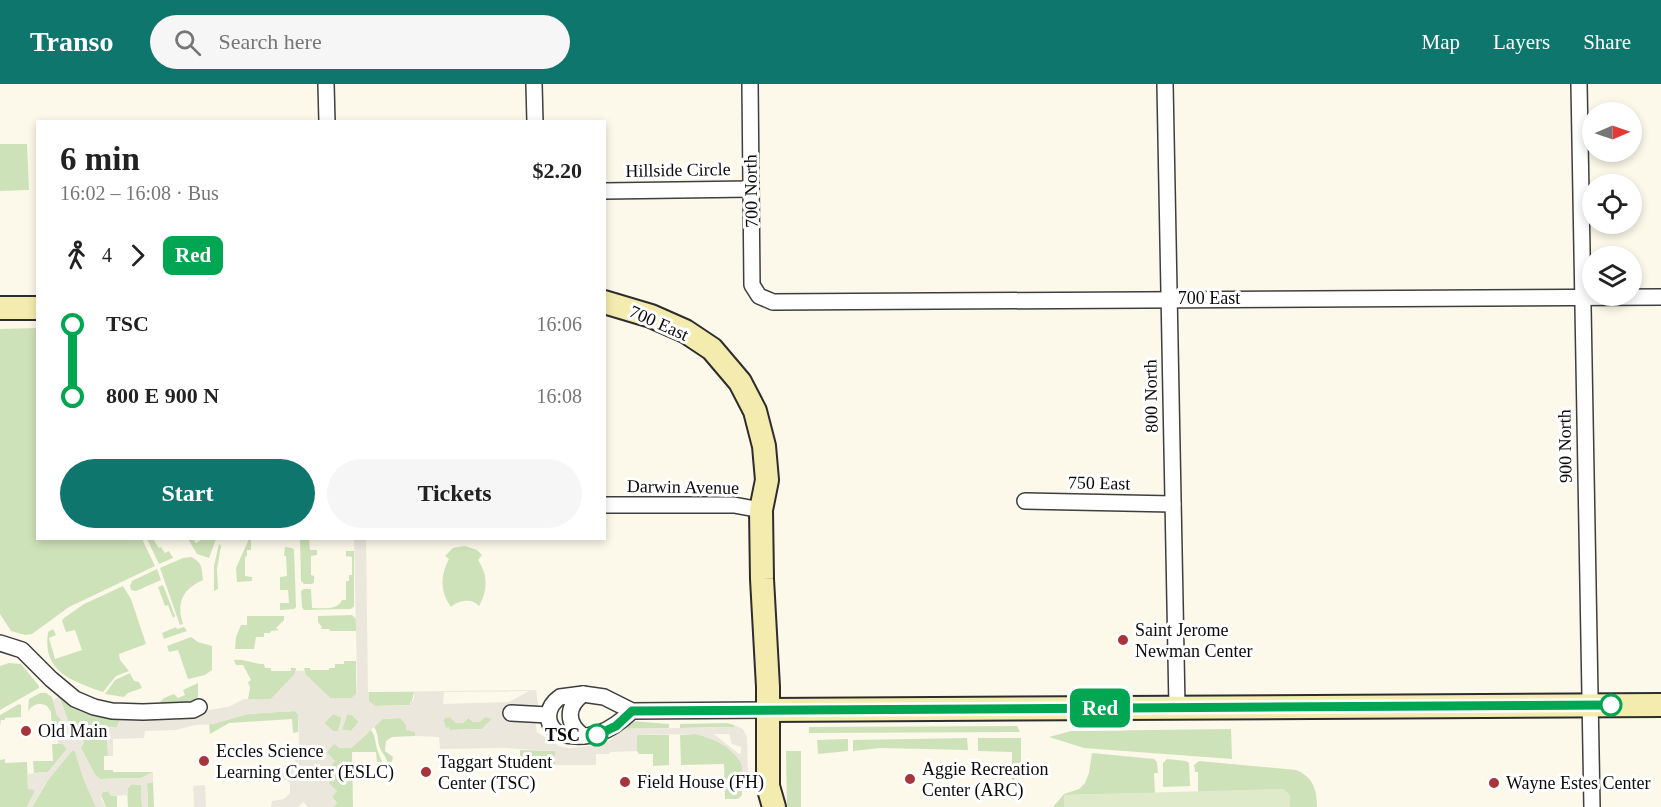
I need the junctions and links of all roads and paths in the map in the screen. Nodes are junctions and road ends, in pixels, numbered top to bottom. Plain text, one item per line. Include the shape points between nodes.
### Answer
1 (326, 84) edge
2 (534, 84) edge
3 (750, 84) edge
4 (1165, 84) edge
5 (1579, 84) edge
6 (327, 120) edge
7 (535, 120) edge
8 (751, 189) junction
9 (606, 191) edge
10 (1582, 246) edge
11 (759, 296) joint
12 (1582, 297) edge
13 (1642, 297) edge
14 (1661, 297) edge
15 (1169, 298) junction
16 (606, 303) edge
17 (1583, 306) edge
18 (0, 308) edge
19 (36, 308) edge
20 (606, 317) edge
21 (707, 354) junction
22 (1025, 501) dead end
23 (1173, 504) junction
24 (606, 505) edge
25 (761, 510) junction
26 (0, 643) edge
27 (583, 694) junction
28 (1589, 705) junction
29 (1661, 705) edge
30 (199, 707) dead end
31 (1177, 707) junction
32 (768, 710) junction
33 (632, 711) junction
34 (511, 713) dead end
35 (548, 715) junction
36 (583, 736) junction
37 (768, 800) edge
38 (1592, 807) edge

1 - 6 street
2 - 7 street
3 - 8 street, 700 North
4 - 15 street, 800 North
5 - 10 street, 900 North
8 - 9 street, Hillside Circle
8 - 11 street, 700 North via 752,285
11 - 15 street, 700 East via 773,302
12 - 15 street, 700 East
13 - 14 street, 700 East
15 - 23 street, 800 North
16 - 21 main road, 700 East via 685,331
17 - 28 street, 900 North
18 - 19 main road
20 - 21 main road, 700 East
21 - 25 main road via 742,413
22 - 23 street, 750 East
23 - 31 street, 800 North
24 - 25 street, Darwin Avenue via 734,505
25 - 32 main road
26 - 30 street via 22,650 75,699 94,707 143,712
27 - 33 street via 604,697
27 - 35 street via 560,697
27 - 36 street via 573,703 569,716 573,727
28 - 29 main road
28 - 31 main road
28 - 38 street, 900 North
31 - 32 main road
32 - 33 street
32 - 37 main road
33 - 36 street via 616,726 597,735
34 - 35 street
35 - 36 street via 549,725 559,734

